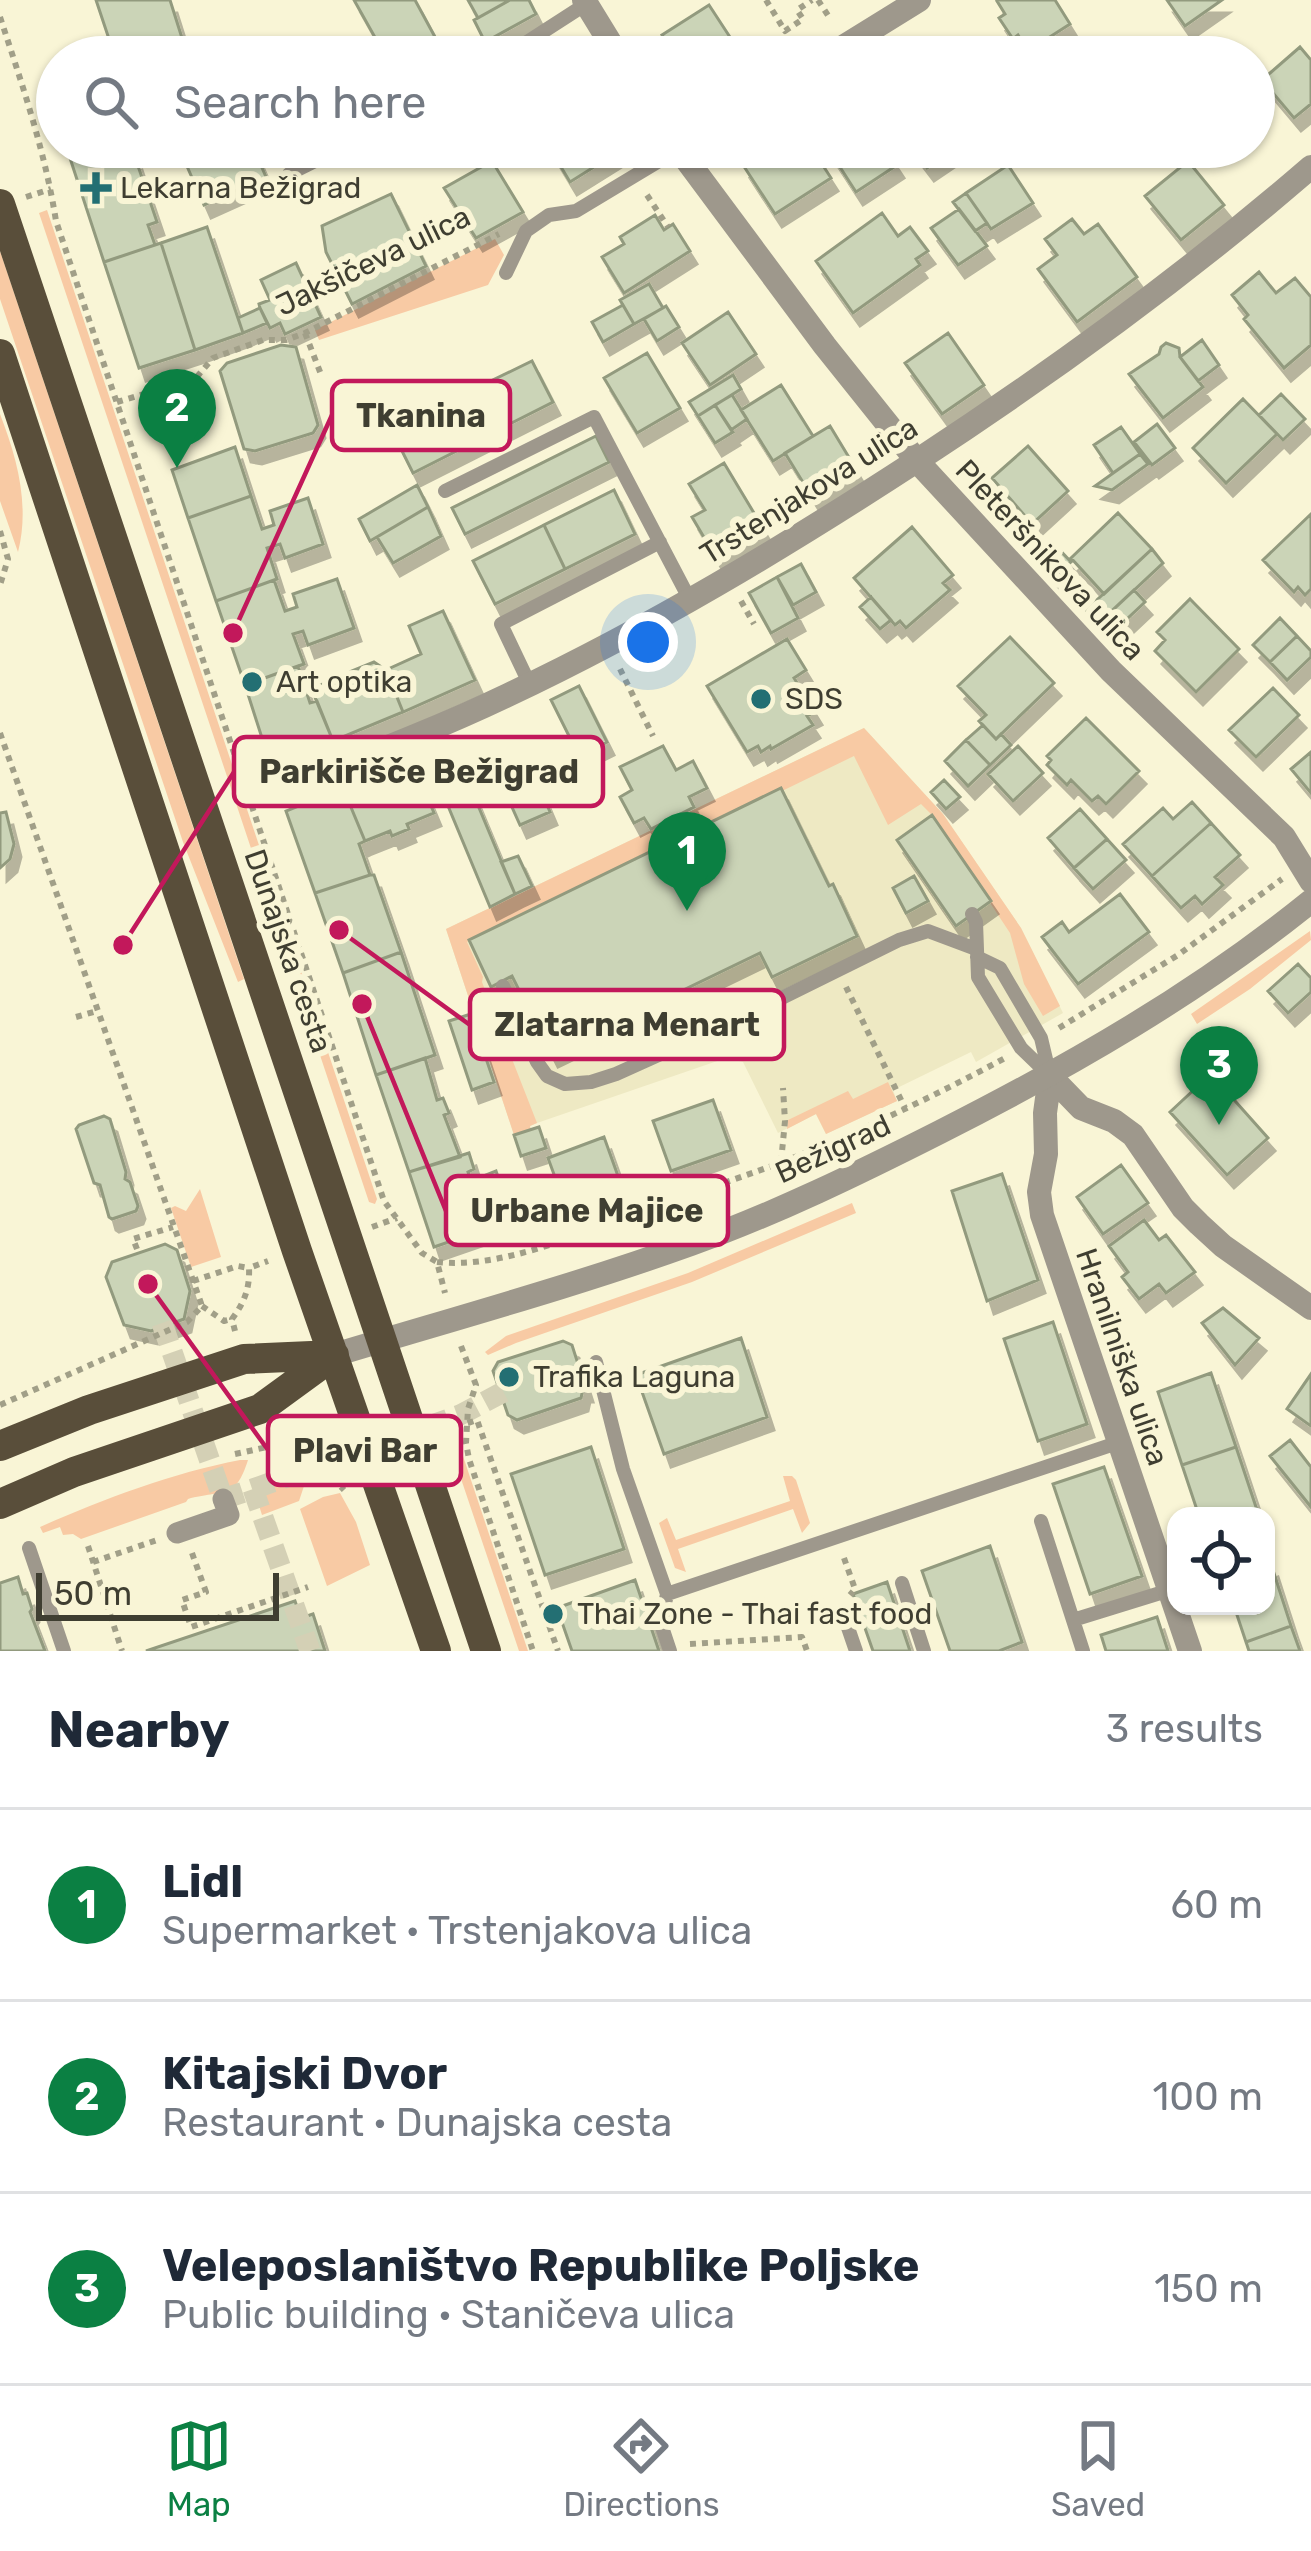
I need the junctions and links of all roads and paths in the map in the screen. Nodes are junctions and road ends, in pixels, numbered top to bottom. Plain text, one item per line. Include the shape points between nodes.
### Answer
1 (766, 0) edge
2 (815, 0) edge
3 (919, 0) edge
4 (585, 2) edge
5 (0, 17) edge
6 (831, 20) dead end
7 (535, 36) edge
8 (607, 36) edge
9 (860, 36) edge
10 (36, 135) edge
11 (1311, 167) edge
12 (45, 168) edge
13 (301, 168) edge
14 (646, 168) edge
15 (694, 168) edge
16 (289, 174) dead end
17 (645, 194) dead end
18 (0, 204) edge
19 (668, 227) dead end
20 (526, 231) junction
21 (506, 273) dead end
22 (305, 333) junction
23 (0, 354) edge
24 (322, 377) dead end
25 (117, 403) junction
26 (917, 460) junction
27 (445, 491) dead end
28 (0, 531) edge
29 (660, 542) junction
30 (0, 585) edge
31 (740, 599) dead end
32 (690, 600) junction
33 (754, 624) dead end
34 (619, 666) dead end
35 (530, 685) junction
36 (0, 733) edge
37 (652, 736) dead end
38 (290, 786) dead end
39 (1300, 877) edge
40 (1311, 901) edge
41 (972, 914) dead end
42 (976, 953) junction
43 (838, 970) junction
44 (502, 986) dead end
45 (97, 1011) junction
46 (76, 1017) dead end
47 (1063, 1026) dead end
48 (1002, 1060) dead end
49 (1051, 1076) junction
50 (783, 1088) dead end
51 (905, 1108) junction
52 (781, 1162) junction
53 (397, 1218) junction
54 (378, 1224) dead end
55 (173, 1227) junction
56 (137, 1249) dead end
57 (437, 1262) junction
58 (262, 1263) dead end
59 (249, 1268) junction
60 (194, 1281) junction
61 (442, 1282) dead end
62 (202, 1306) junction
63 (1311, 1309) edge
64 (232, 1319) junction
65 (235, 1330) dead end
66 (382, 1340) junction
67 (334, 1355) junction
68 (596, 1362) dead end
69 (467, 1364) dead end
70 (0, 1405) edge
71 (467, 1424) junction
72 (266, 1427) dead end
73 (447, 1431) dead end
74 (1120, 1442) junction
75 (0, 1446) edge
76 (272, 1446) junction
77 (260, 1448) dead end
78 (343, 1465) dead end
79 (223, 1498) dead end
80 (0, 1504) edge
81 (1040, 1521) dead end
82 (181, 1532) junction
83 (837, 1537) junction
84 (88, 1546) dead end
85 (29, 1548) dead end
86 (93, 1562) junction
87 (1167, 1581) edge
88 (902, 1583) dead end
89 (308, 1587) dead end
90 (1167, 1591) edge
91 (667, 1594) junction
92 (1178, 1615) edge
93 (844, 1616) joint
94 (1073, 1620) junction
95 (670, 1650) edge
96 (64, 1651) edge
97 (122, 1651) edge
98 (436, 1651) edge
99 (486, 1651) edge
100 (533, 1651) edge
101 (558, 1651) edge
102 (807, 1651) edge
103 (856, 1651) edge
104 (925, 1651) edge
105 (1083, 1651) edge
106 (1190, 1651) edge

1 - 2 path via 785,31
2 - 6 path
3 - 9 street
4 - 7 lane
4 - 8 street
5 - 10 path, Dunajska cesta
11 - 26 street, Trstenjakova ulica via 1108,331
12 - 25 path, Dunajska cesta
13 - 16 lane
14 - 20 lane
15 - 26 street, Pleteršnikova ulica
17 - 19 path
18 - 66 main road, Dunajska cesta
20 - 21 lane
20 - 22 path, Jakšičeva ulica via 500,233
22 - 24 path
22 - 25 path, Jakšičeva ulica via 213,358 195,379
23 - 67 main road
25 - 53 path, Dunajska cesta via 376,1180
26 - 32 street, Trstenjakova ulica
26 - 39 street, Pleteršnikova ulica via 1111,671 1284,837
27 - 29 lane via 595,417
28 - 30 path via 8,559
29 - 32 lane
29 - 35 lane via 501,624
31 - 33 path
32 - 35 street, Trstenjakova ulica
34 - 37 path
35 - 38 street, Trstenjakova ulica
36 - 45 path
39 - 47 path
40 - 49 street, Bežigrad via 1200,984
41 - 42 lane
42 - 43 lane via 928,931
42 - 49 lane via 978,977 1011,1033
42 - 49 lane via 1000,968 1041,1038
43 - 44 lane via 616,1074 566,1084 537,1062
43 - 51 path
45 - 46 path
45 - 55 path
48 - 51 path, Bežigrad
49 - 63 street via 1082,1108 1133,1135 1198,1224
49 - 66 street, Bežigrad via 841,1182 721,1232
49 - 74 street, Hranilniška ulica via 1042,1215
50 - 52 path
51 - 52 path, Bežigrad
52 - 57 path, Bežigrad via 543,1245 481,1263
53 - 54 path
53 - 57 path, Dunajska cesta
55 - 56 path via 134,1239
55 - 60 path
57 - 61 path, Dunajska cesta
58 - 59 path
59 - 60 path
59 - 64 path via 246,1296
60 - 62 path
62 - 64 path
62 - 70 path via 187,1322
64 - 65 path
66 - 67 street, Bežigrad
66 - 99 main road, Dunajska cesta
67 - 75 main road via 244,1358
67 - 80 main road via 260,1409
67 - 98 main road
68 - 91 lane
69 - 71 path via 476,1385
71 - 73 path
71 - 100 path via 469,1459
71 - 101 path via 477,1420
72 - 76 path
74 - 83 lane
74 - 87 street, Hranilniška ulica
76 - 77 path
76 - 78 path via 307,1451 326,1470
79 - 82 street via 229,1516
81 - 94 lane
82 - 86 path
82 - 89 path via 206,1592 182,1600 191,1627
83 - 91 lane
83 - 93 path via 855,1589
84 - 86 path
85 - 96 lane
86 - 97 path
88 - 104 lane
90 - 94 lane
91 - 95 lane via 661,1624
92 - 106 street, Hranilniška ulica
93 - 103 lane
94 - 105 lane
95 - 102 path via 802,1636

